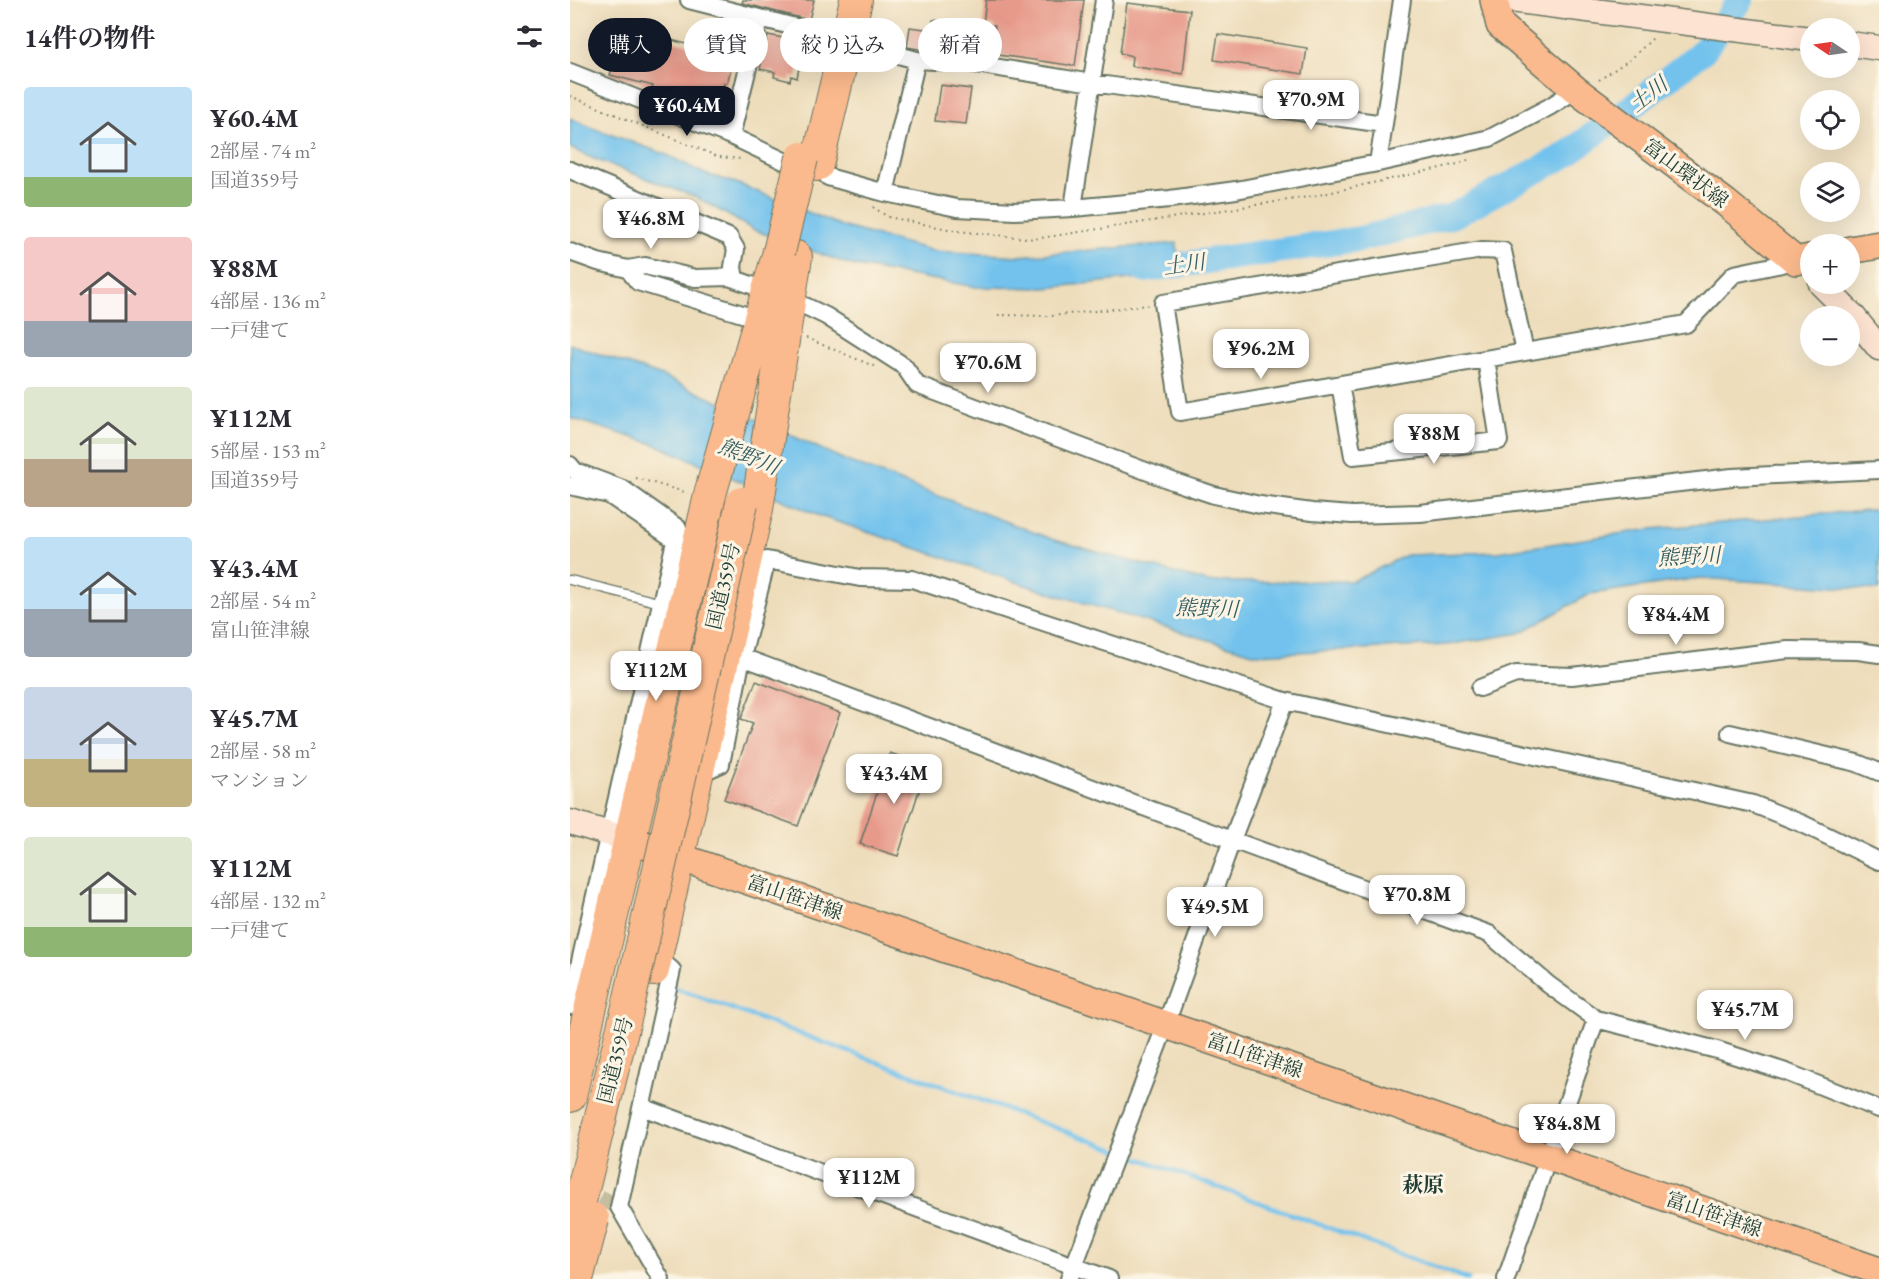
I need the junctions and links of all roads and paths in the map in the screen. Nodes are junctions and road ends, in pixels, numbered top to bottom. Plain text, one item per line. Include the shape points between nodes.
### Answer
1 (689, 0) edge
2 (839, 0) edge
3 (855, 0) edge
4 (1104, 0) edge
5 (1402, 0) edge
6 (1494, 0) edge
7 (1511, 0) edge
8 (756, 18) edge
9 (839, 18) edge
10 (847, 18) edge
11 (1678, 21) junction
12 (1800, 38) edge
13 (1860, 45) edge
14 (1879, 48) edge
15 (906, 57) edge
16 (917, 60) junction
17 (570, 72) edge
18 (747, 72) edge
19 (830, 72) edge
20 (1092, 83) junction
21 (1580, 93) junction
22 (570, 96) edge
23 (1384, 124) junction
24 (731, 136) junction
25 (749, 159) dead end
26 (1470, 159) dead end
27 (1378, 163) junction
28 (808, 165) junction
29 (570, 170) edge
30 (885, 193) junction
31 (868, 205) dead end
32 (1073, 208) junction
33 (1879, 245) edge
34 (1860, 248) edge
35 (570, 252) edge
36 (1800, 259) edge
37 (1800, 265) edge
38 (628, 269) junction
39 (735, 279) junction
40 (754, 286) dead end
41 (1831, 294) edge
42 (1163, 303) junction
43 (805, 306) dead end
44 (999, 315) dead end
45 (773, 333) junction
46 (1879, 348) edge
47 (1525, 352) junction
48 (1486, 359) junction
49 (876, 368) dead end
50 (1340, 384) junction
51 (570, 465) edge
52 (1879, 470) edge
53 (570, 486) edge
54 (675, 540) junction
55 (570, 580) edge
56 (661, 603) junction
57 (1879, 654) edge
58 (742, 657) junction
59 (1480, 688) dead end
60 (1285, 701) junction
61 (1730, 733) dead end
62 (1879, 772) edge
63 (696, 775) junction
64 (570, 822) edge
65 (620, 837) junction
66 (1232, 840) junction
67 (678, 857) junction
68 (1879, 861) edge
69 (654, 963) junction
70 (570, 1006) edge
71 (1596, 1019) junction
72 (1166, 1024) junction
73 (570, 1096) edge
74 (642, 1107) junction
75 (1879, 1109) edge
76 (1548, 1157) junction
77 (570, 1168) edge
78 (570, 1242) edge
79 (1873, 1270) edge
80 (1072, 1273) edge
81 (577, 1279) edge
82 (662, 1279) edge
83 (1109, 1279) edge
84 (1506, 1279) edge

1 - 8 street
2 - 9 highway
3 - 10 highway
4 - 20 street
5 - 23 street
6 - 21 main road, 富山環状線 via 1500,25
7 - 11 street
11 - 12 street
11 - 21 path
13 - 14 street
15 - 16 street
16 - 20 street via 969,63
16 - 30 street
17 - 24 street
18 - 24 street
19 - 28 highway
20 - 23 street
20 - 32 street
21 - 27 street via 1490,138
21 - 36 main road, 富山環状線
22 - 25 path via 719,157
23 - 27 street
24 - 28 street
26 - 31 path via 1314,196 1034,238 958,231 888,217
27 - 32 street via 1225,191
28 - 30 street
28 - 45 highway
29 - 39 street via 729,237 736,249
30 - 32 street via 957,208
33 - 34 main road
35 - 38 street
37 - 47 street via 1734,274 1686,324
38 - 39 street via 645,267 695,278
38 - 45 street via 638,282
39 - 40 street
41 - 46 street
42 - 44 path via 1051,316
42 - 47 street via 1482,250 1503,251
42 - 50 street via 1180,412
43 - 52 street via 903,366 917,385 1175,482 1260,505 1352,515 1420,513 1732,477
45 - 49 path
45 - 63 highway via 758,509
45 - 65 highway via 711,491
45 - 77 highway, 国道359号
45 - 78 highway, 国道359号, bridge via 737,526 627,1011
47 - 48 street
48 - 50 street
48 - 50 street via 1499,441 1353,456
51 - 54 street via 575,471 623,489 678,528
53 - 54 street via 609,495
54 - 56 street
55 - 56 lane
56 - 65 street
57 - 59 street via 1788,650 1572,676 1516,674
58 - 60 street via 766,560 860,578 912,579
58 - 63 street via 721,764
58 - 66 street
60 - 66 street
60 - 68 street via 1753,804
61 - 62 street via 1857,763
63 - 67 highway
64 - 65 street
65 - 67 main road, 富山笹津線
65 - 70 street
65 - 73 highway via 604,952
66 - 71 street via 1489,934 1549,986
66 - 72 street
67 - 69 highway
67 - 72 main road, 富山笹津線
69 - 74 street via 672,970
69 - 81 highway, bridge
71 - 75 street via 1717,1050
71 - 76 street
72 - 76 main road, 富山笹津線
72 - 80 street
74 - 80 street
74 - 82 street via 619,1207
76 - 79 main road, 富山笹津線
76 - 84 street
80 - 83 street

